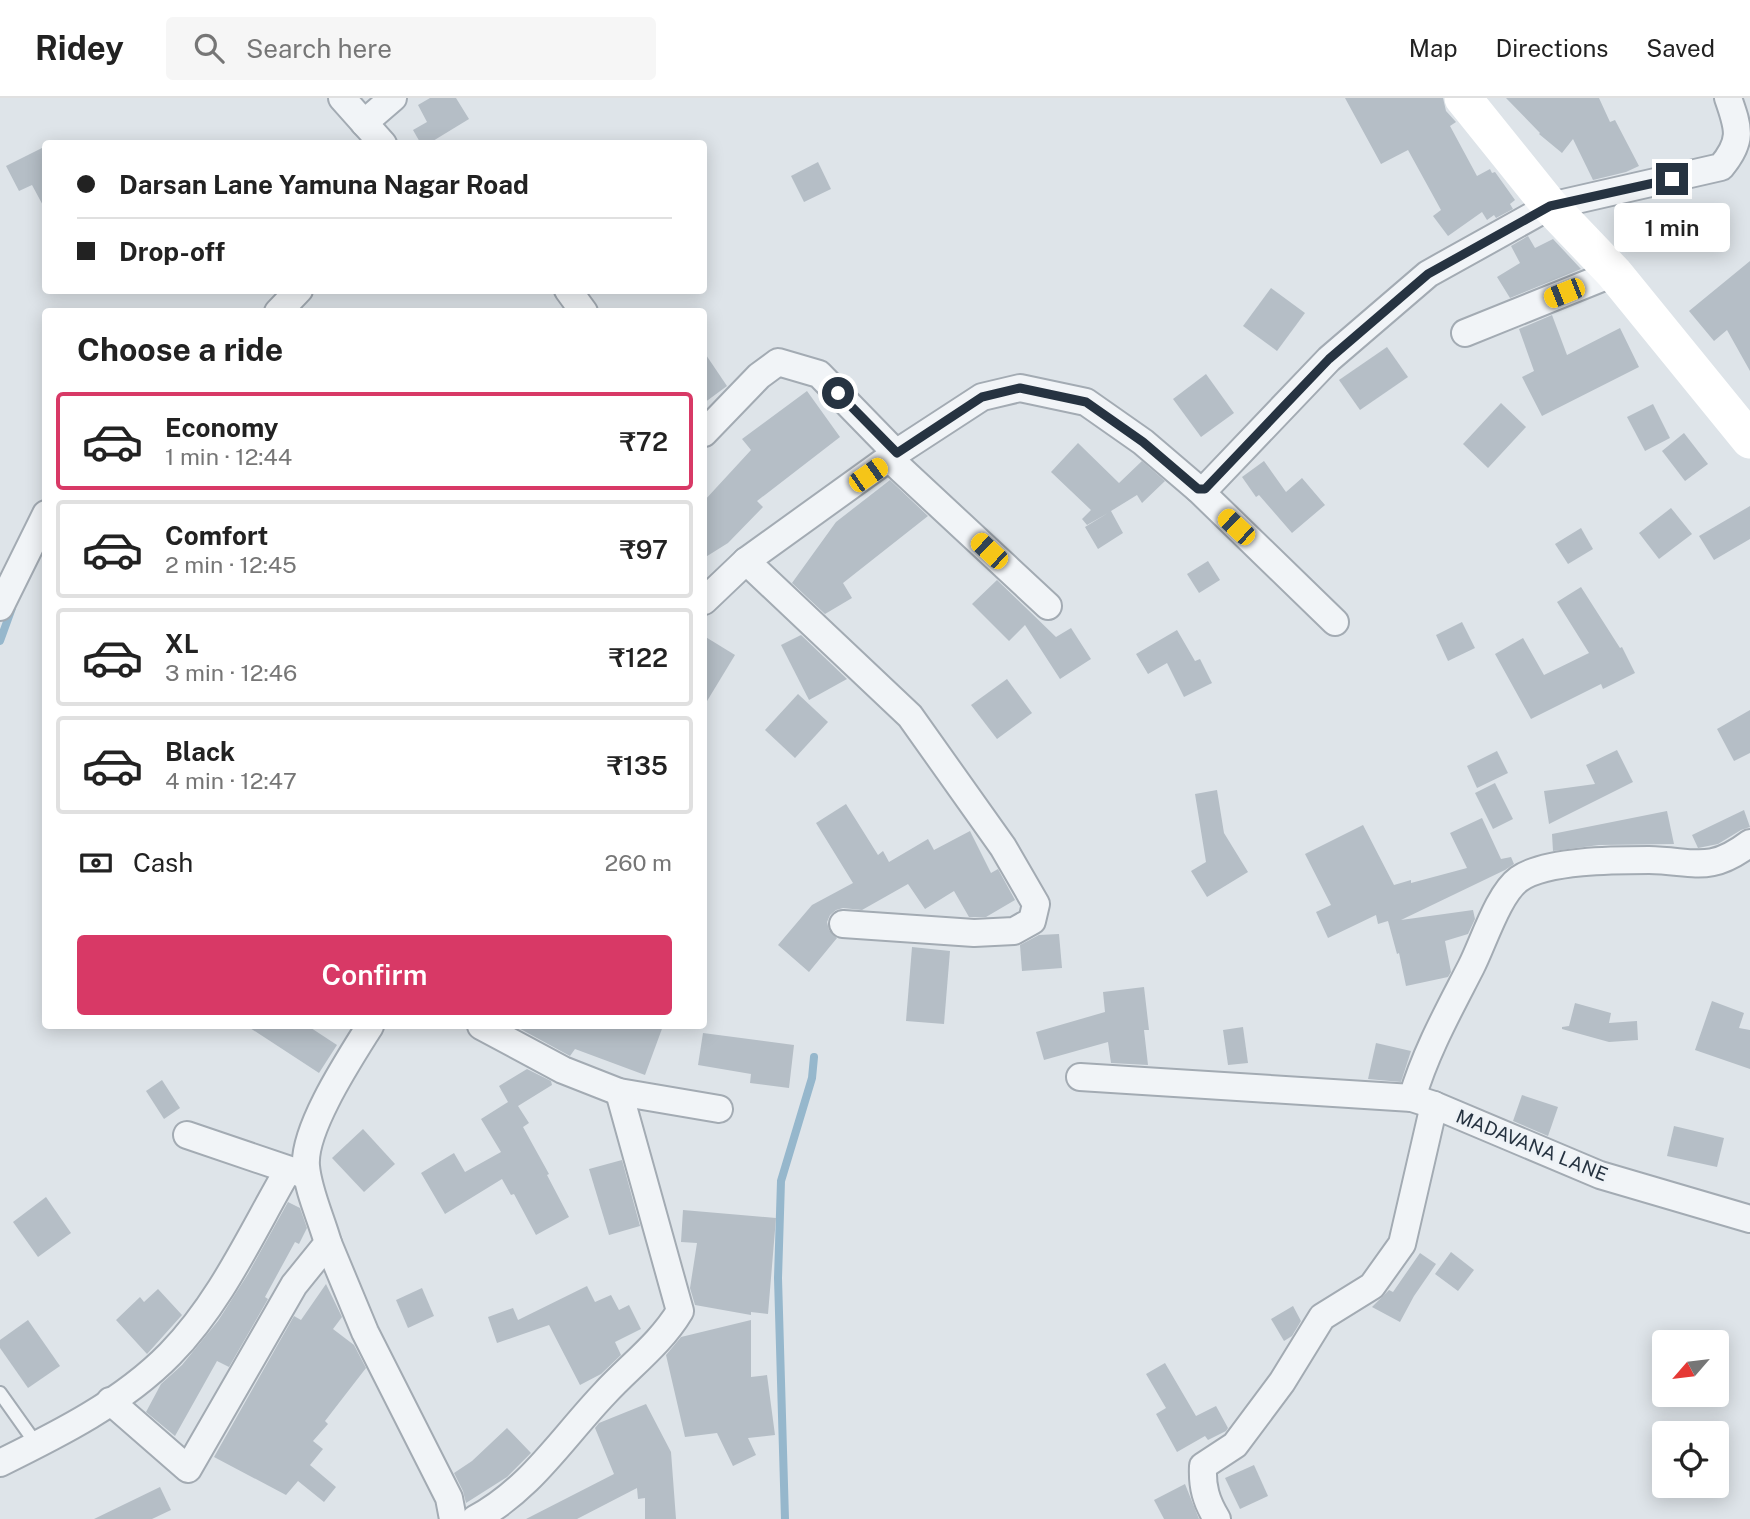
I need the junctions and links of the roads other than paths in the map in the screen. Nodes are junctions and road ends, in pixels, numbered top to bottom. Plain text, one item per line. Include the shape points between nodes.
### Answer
1 (342, 98) edge
2 (393, 98) edge
3 (1463, 98) edge
4 (1728, 98) edge
5 (364, 123) junction
6 (379, 140) edge
7 (1550, 206) junction
8 (1614, 273) junction
9 (295, 294) edge
10 (282, 308) edge
11 (1465, 333) dead end
12 (707, 430) edge
13 (1750, 440) edge
14 (893, 456) junction
15 (1198, 489) junction
16 (42, 522) edge
17 (746, 561) junction
18 (707, 598) edge
19 (1048, 606) dead end
20 (0, 607) edge
21 (1335, 622) dead end
22 (1750, 843) edge
23 (843, 924) dead end
24 (368, 1029) edge
25 (487, 1029) edge
26 (1080, 1077) dead end
27 (619, 1092) junction
28 (1423, 1102) junction
29 (719, 1109) dead end
30 (187, 1135) dead end
31 (297, 1172) junction
32 (1750, 1219) edge
33 (328, 1243) junction
34 (0, 1393) edge
35 (110, 1401) junction
36 (37, 1445) junction
37 (0, 1464) edge
38 (453, 1519) edge
39 (475, 1519) edge
40 (1217, 1519) edge

1 - 5 street
2 - 5 street
3 - 7 street
4 - 7 street via 1737,124 1735,151 1721,167
5 - 6 street
7 - 8 street
7 - 15 street via 1428,274 1329,359 1234,461 1205,489
8 - 11 street
8 - 13 street
9 - 10 street
12 - 14 street via 778,362 819,374
14 - 15 street via 982,397 1020,388 1086,402
14 - 17 street
14 - 19 street
15 - 21 street
16 - 20 street
17 - 18 street
17 - 23 street via 910,716 1003,848 1035,904 1032,921 1014,931 974,933
22 - 28 street via 1730,858 1699,865 1652,860 1598,862 1540,869 1517,880 1438,1027
24 - 31 street via 336,1083
25 - 27 street via 563,1070
26 - 28 street
27 - 29 street
27 - 39 street via 680,1311 670,1328 521,1488
28 - 32 street, MADAVANA LANE via 1600,1175
28 - 40 street, MADAVANA LANE via 1402,1244 1372,1286 1322,1317 1235,1445 1203,1466 1202,1486
30 - 31 street
31 - 33 street
31 - 35 street via 213,1300 170,1354
33 - 35 street via 294,1285 187,1469
33 - 38 street via 365,1332 449,1498
34 - 36 lane
35 - 36 street
36 - 37 street

